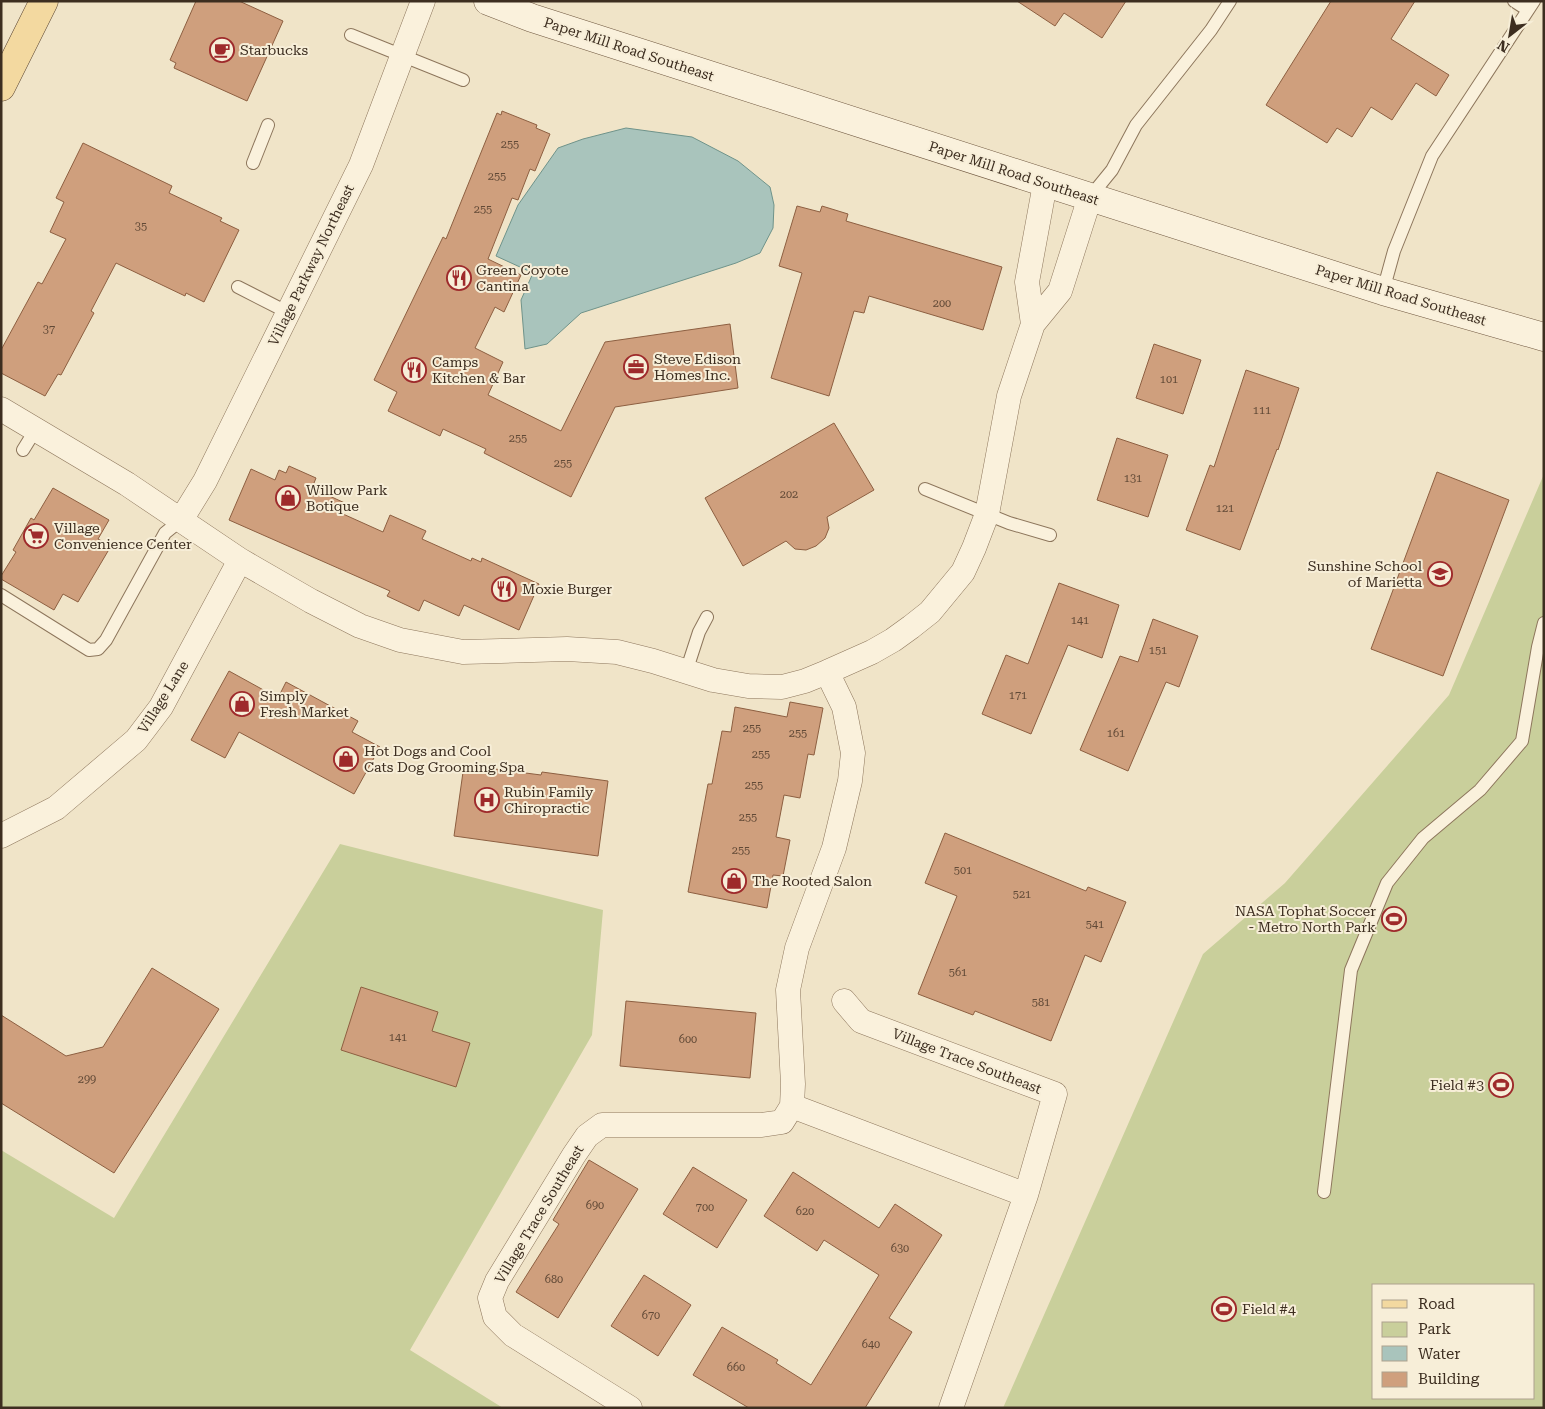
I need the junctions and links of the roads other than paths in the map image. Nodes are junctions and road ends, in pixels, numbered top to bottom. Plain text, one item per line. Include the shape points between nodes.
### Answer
1 (44, 1) edge
2 (423, 1) edge
3 (488, 1) edge
4 (1230, 1) edge
5 (1514, 1) edge
6 (1531, 6) edge
7 (351, 35) dead end
8 (402, 56) junction
9 (463, 80) dead end
10 (1, 87) edge
11 (268, 125) dead end
12 (253, 163) dead end
13 (1045, 184) junction
14 (1090, 197) junction
15 (238, 287) dead end
16 (1383, 291) junction
17 (288, 312) junction
18 (1033, 324) junction
19 (1544, 337) edge
20 (1, 409) edge
21 (36, 429) junction
22 (23, 450) dead end
23 (926, 490) dead end
24 (987, 514) junction
25 (181, 520) junction
26 (1050, 535) dead end
27 (240, 560) junction
28 (1, 595) edge
29 (707, 617) dead end
30 (1544, 623) edge
31 (1541, 647) edge
32 (686, 672) junction
33 (827, 672) junction
34 (1, 836) edge
35 (844, 1001) dead end
36 (792, 1106) junction
37 (1324, 1192) dead end
38 (1026, 1195) junction
39 (630, 1408) edge
40 (951, 1408) edge

1 - 10 main road
2 - 8 street, Village Parkway Northeast
3 - 13 street, Paper Mill Road Southeast
4 - 14 lane via 1136,125 1112,170
5 - 6 lane
6 - 16 lane via 1432,156 1394,251
7 - 8 lane
8 - 9 lane
8 - 17 street, Village Parkway Northeast via 361,165
11 - 12 lane
13 - 14 street, Paper Mill Road Southeast
13 - 18 street via 1027,282
14 - 16 street, Paper Mill Road Southeast
14 - 18 street via 1060,291
15 - 17 lane
16 - 19 street, Paper Mill Road Southeast
17 - 25 street, Village Parkway Northeast via 206,481
18 - 24 street via 1009,396
20 - 21 street
21 - 22 lane
21 - 25 street
23 - 24 lane
24 - 26 lane
24 - 33 street via 963,572 930,612 893,640
25 - 27 street
25 - 28 lane via 165,534 98,649 89,650
27 - 32 street via 311,602 360,626 400,640 463,652 567,649 617,652
27 - 34 street, Village Lane via 161,707 136,740 56,808
29 - 32 lane
30 - 31 lane
31 - 37 lane via 1522,741 1480,790 1423,838 1387,883 1351,970
32 - 33 street via 748,686 782,686
33 - 36 street via 844,707 853,753 850,781 834,848 797,948 788,990
35 - 38 street, Village Trace Southeast via 861,1021 1055,1094
36 - 38 street
36 - 39 street, Village Trace Southeast via 782,1122 762,1125 602,1125 587,1136 574,1155 497,1281 490,1298 496,1318 513,1335
38 - 40 street, Village Trace Southeast

